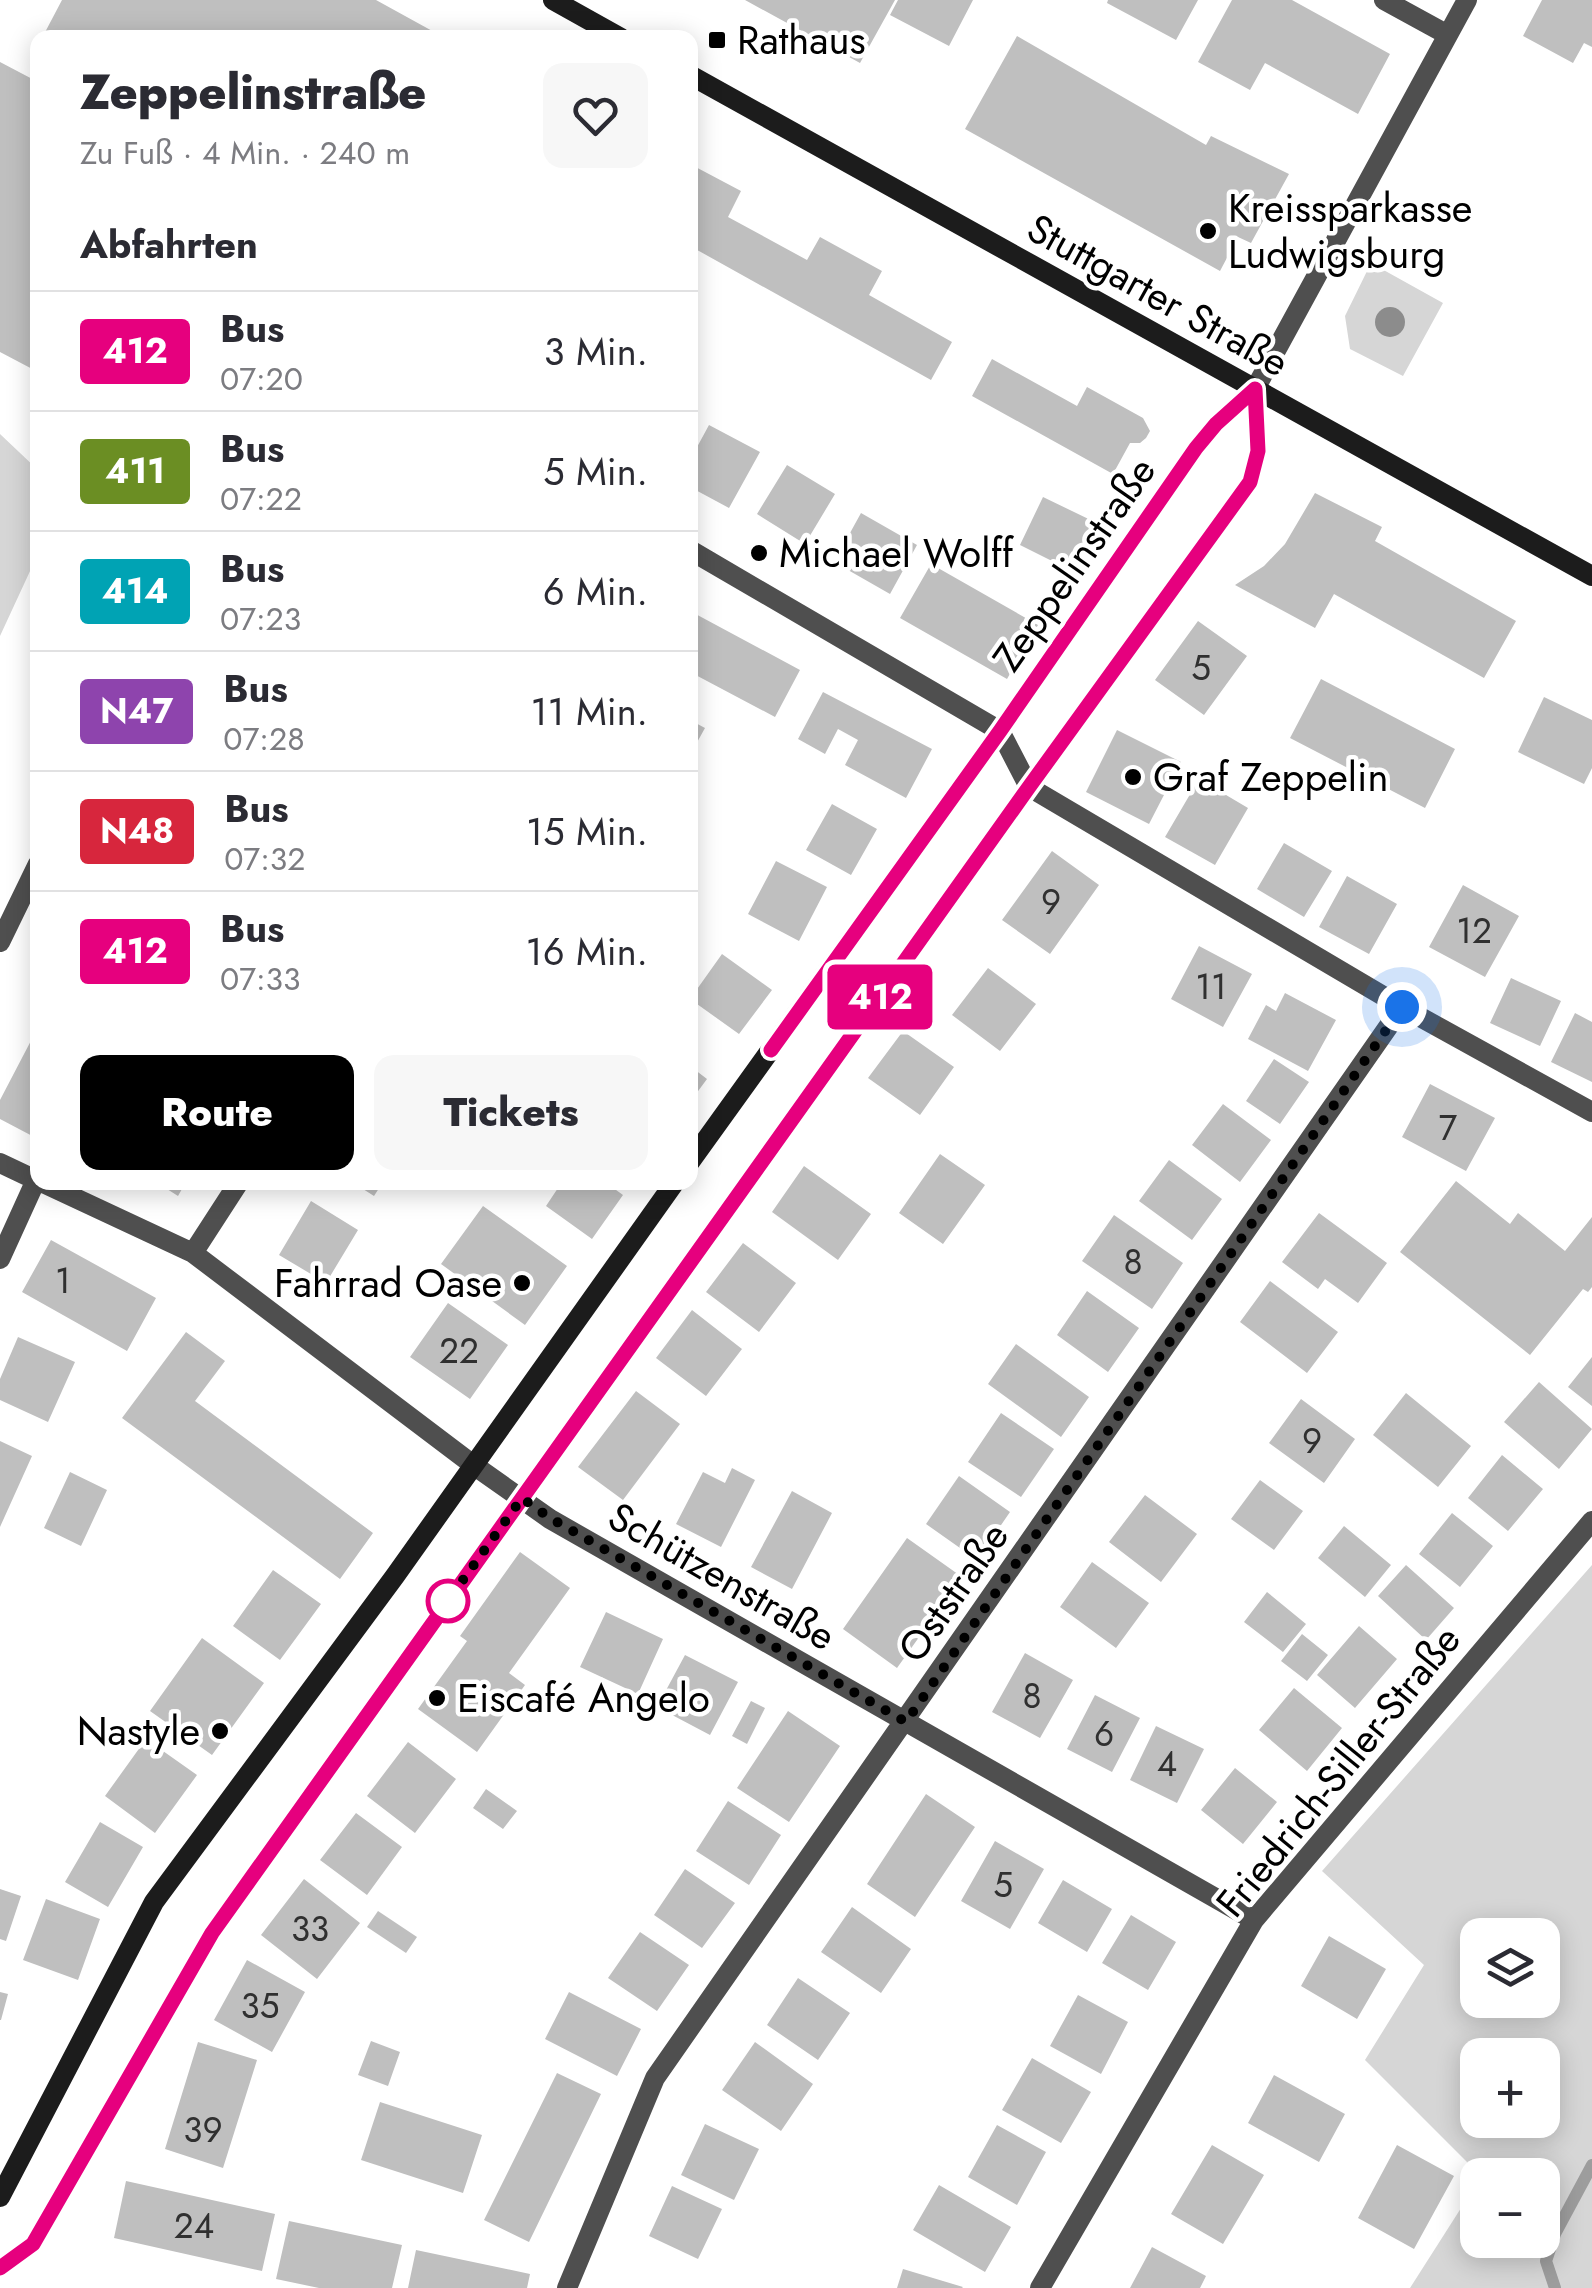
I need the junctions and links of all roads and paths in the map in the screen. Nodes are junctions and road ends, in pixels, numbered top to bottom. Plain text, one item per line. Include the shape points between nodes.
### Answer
1 (553, 0) edge
2 (1384, 0) edge
3 (1468, 0) edge
4 (607, 30) edge
5 (1448, 35) junction
6 (698, 79) edge
7 (1255, 389) junction
8 (698, 555) edge
9 (1592, 576) edge
10 (1000, 731) junction
11 (1029, 787) junction
12 (30, 880) edge
13 (0, 942) edge
14 (1402, 1007) junction
15 (1592, 1112) edge
16 (698, 1151) edge
17 (0, 1164) edge
18 (30, 1177) edge
19 (34, 1190) edge
20 (57, 1190) edge
21 (234, 1190) edge
22 (669, 1190) edge
23 (193, 1253) junction
24 (0, 1259) edge
25 (472, 1464) junction
26 (522, 1498) junction
27 (1592, 1521) edge
28 (906, 1722) junction
29 (1254, 1920) junction
30 (0, 2197) edge
31 (0, 2268) edge
32 (567, 2288) edge
33 (1040, 2288) edge

1 - 4 street
2 - 5 street
3 - 5 street
5 - 7 street
6 - 7 street, Stuttgarter Straße
7 - 9 street, Stuttgarter Straße
7 - 10 street, Zeppelinstraße via 1196,448
7 - 11 street via 1258,451 1250,482
8 - 10 street
10 - 11 street, Zeppelinstraße
10 - 16 street, Zeppelinstraße
11 - 14 street
11 - 26 street
12 - 13 street
14 - 15 street
14 - 28 street, Oststraße
17 - 18 street
19 - 24 street
20 - 23 street
21 - 23 street
22 - 25 street
23 - 25 street
25 - 26 street
25 - 30 street via 154,1902
26 - 28 street, Schützenstraße
26 - 31 street via 212,1933 33,2244
27 - 29 street, Friedrich-Siller-Straße
28 - 29 street, Schützenstraße
28 - 32 street, Oststraße via 655,2078
29 - 33 street, Friedrich-Siller-Straße

